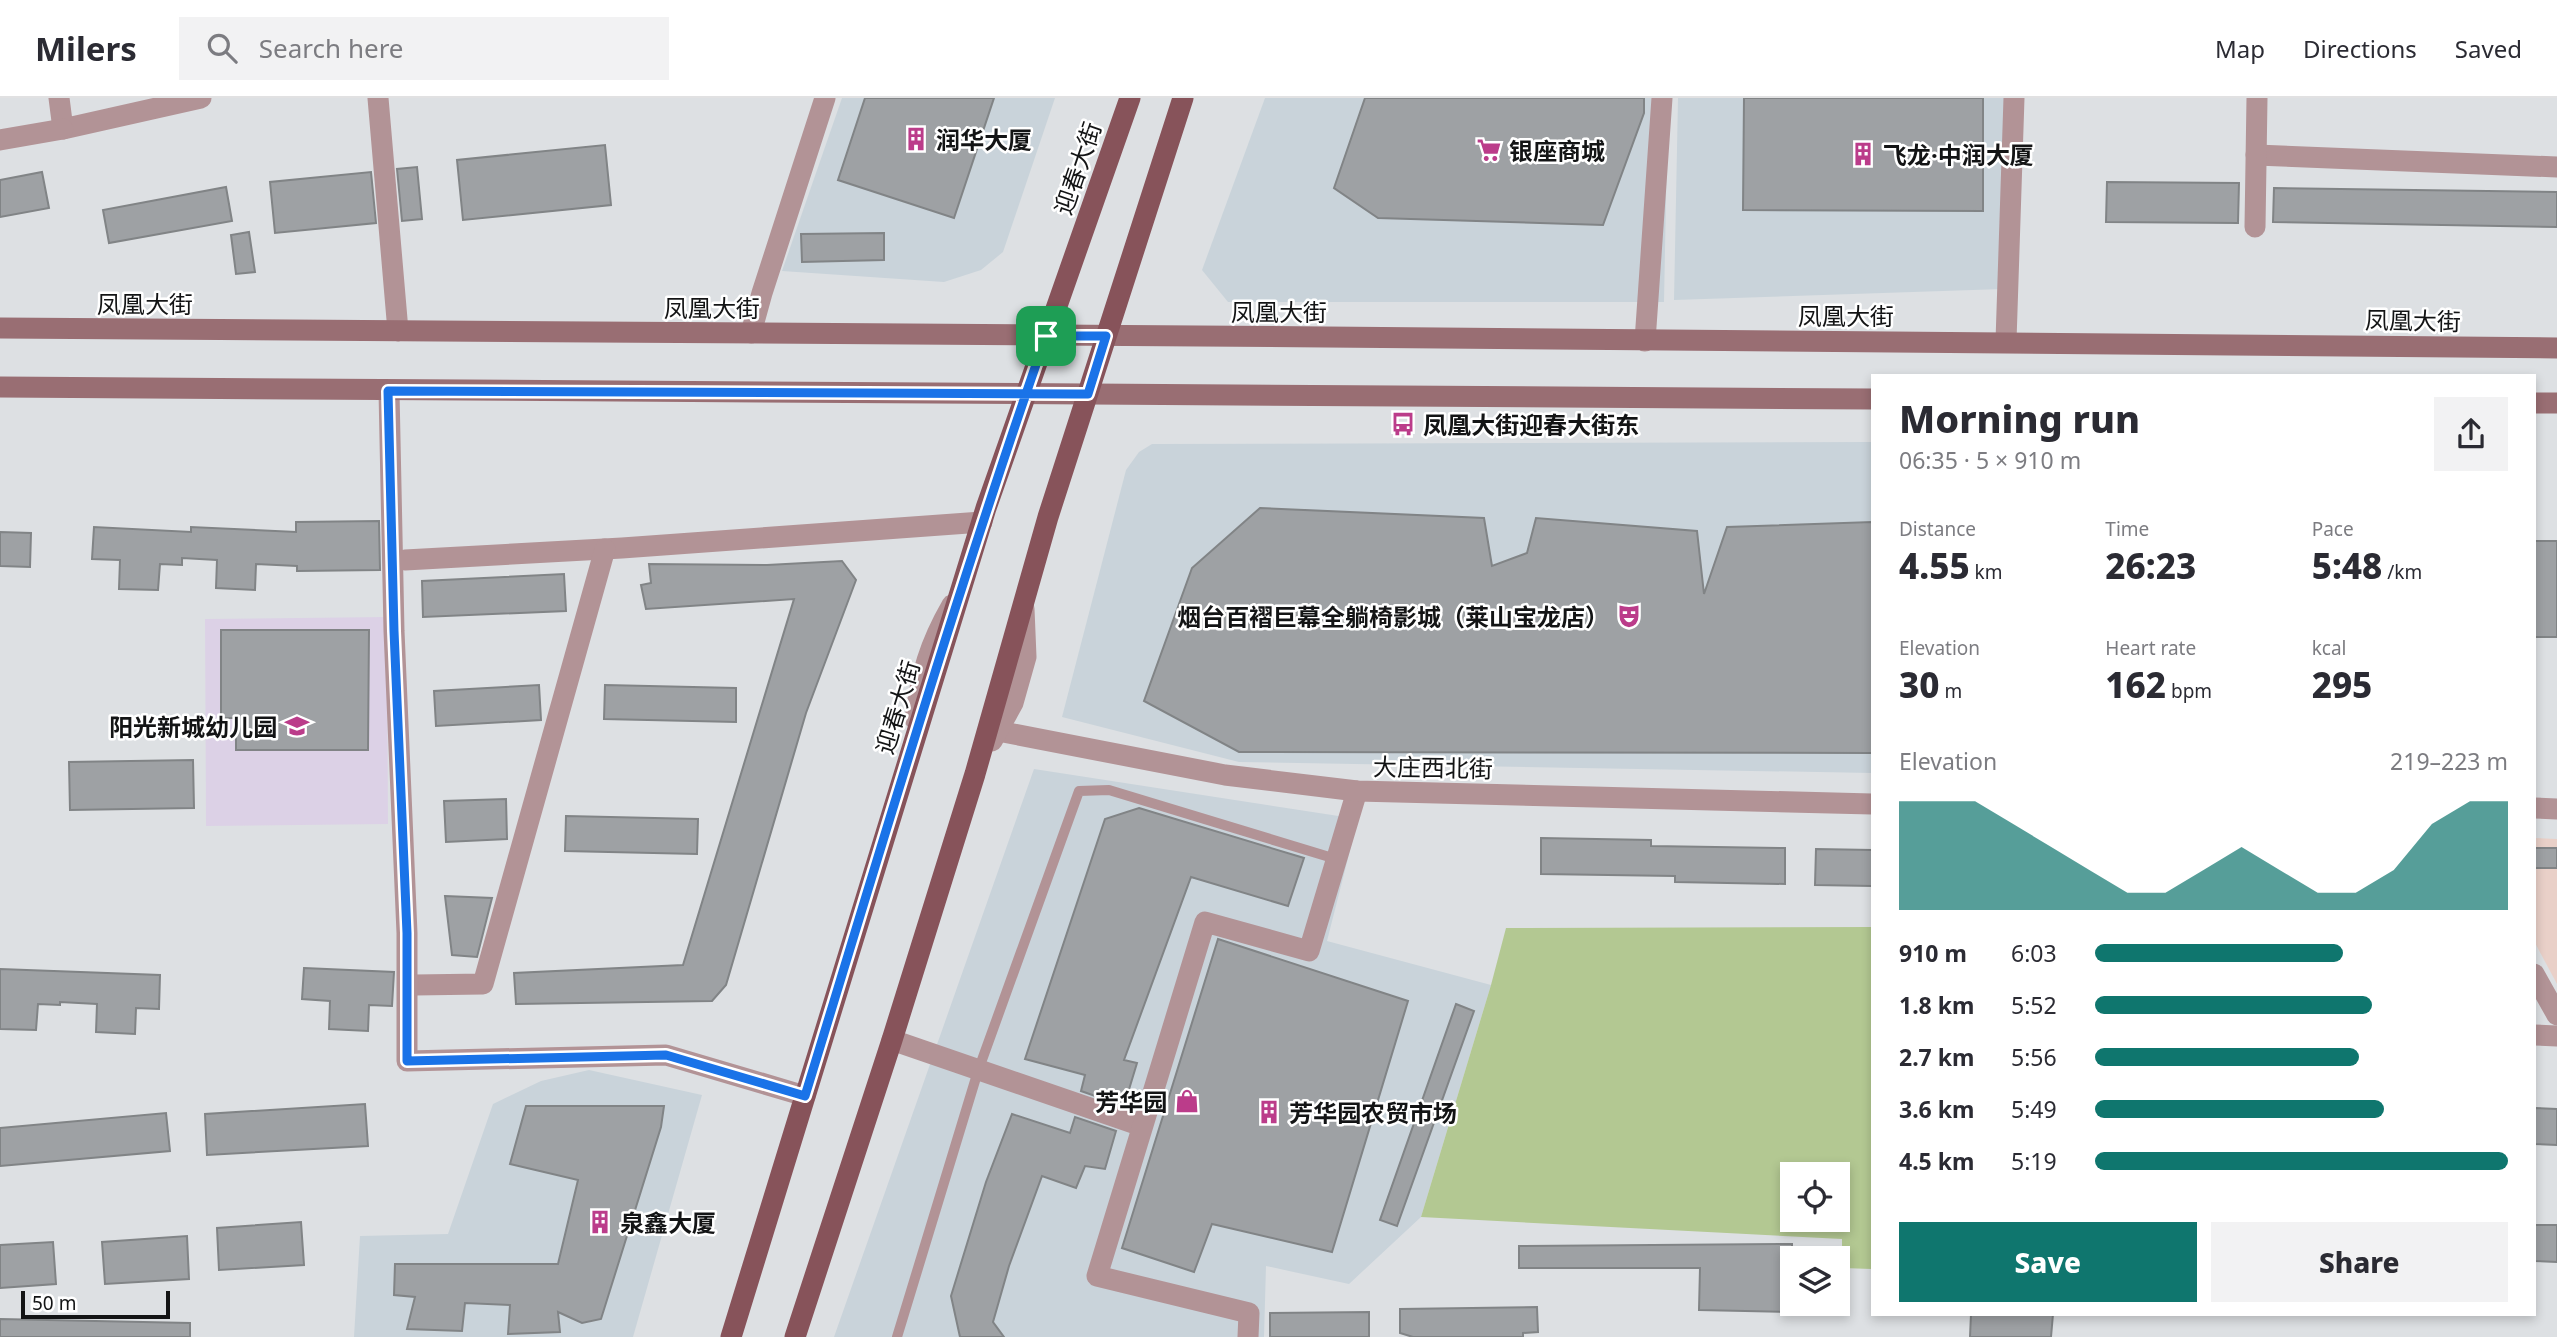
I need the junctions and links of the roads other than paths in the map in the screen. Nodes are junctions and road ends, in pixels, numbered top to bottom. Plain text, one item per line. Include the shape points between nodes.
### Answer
1 (59, 98) edge
2 (201, 98) edge
3 (378, 98) edge
4 (825, 98) edge
5 (1130, 98) edge
6 (1184, 98) edge
7 (1662, 98) edge
8 (2014, 98) edge
9 (2257, 98) edge
10 (63, 129) junction
11 (0, 140) edge
12 (2256, 155) junction
13 (2557, 167) edge
14 (2255, 227) dead end
15 (0, 328) edge
16 (398, 331) junction
17 (751, 333) junction
18 (1046, 336) junction
19 (1106, 336) junction
20 (1645, 341) junction
21 (2006, 341) junction
22 (2557, 348) edge
23 (0, 387) edge
24 (388, 391) junction
25 (1026, 393) junction
26 (1088, 394) junction
27 (1871, 399) edge
28 (2536, 403) edge
29 (2557, 403) edge
30 (982, 522) junction
31 (606, 549) junction
32 (405, 560) dead end
33 (1024, 599) junction
34 (998, 731) junction
35 (975, 774) junction
36 (1357, 791) junction
37 (1871, 804) edge
38 (2536, 808) edge
39 (2557, 809) edge
40 (1336, 859) junction
41 (2536, 978) edge
42 (415, 985) dead end
43 (2557, 1015) edge
44 (2536, 1035) edge
45 (2557, 1036) edge
46 (892, 1040) junction
47 (978, 1071) junction
48 (805, 1096) junction
49 (1142, 1126) junction
50 (731, 1337) edge
51 (795, 1337) edge
52 (897, 1337) edge
53 (1248, 1337) edge

1 - 10 street
2 - 10 street
3 - 16 street
4 - 17 street
5 - 18 main road, 迎春大街
6 - 19 main road
7 - 20 street
8 - 21 street
9 - 12 street
10 - 11 street
12 - 13 street
12 - 14 street
15 - 16 main road, 凤凰大街
16 - 17 main road, 凤凰大街
17 - 18 main road, 凤凰大街
18 - 19 main road, 凤凰大街
18 - 25 main road, 迎春大街
19 - 20 main road, 凤凰大街
19 - 26 main road
20 - 21 main road, 凤凰大街
21 - 22 main road, 凤凰大街
23 - 24 main road
24 - 25 main road
24 - 48 street via 407,933 407,1061 666,1055
25 - 26 main road
25 - 30 main road, 迎春大街
26 - 27 main road
26 - 33 main road
28 - 29 main road
30 - 31 street
30 - 48 main road, 迎春大街
31 - 32 street
31 - 42 street via 483,984
33 - 34 street via 1026,657 1013,704
33 - 35 main road
34 - 35 street
34 - 36 street, 大庄西北街 via 1225,775
35 - 46 main road
36 - 37 street, 大庄西北街
36 - 40 street
38 - 39 street
40 - 47 lane via 1109,790 1080,791
40 - 49 street via 1309,951 1205,922
41 - 43 street
44 - 45 street
46 - 47 street
46 - 51 main road
47 - 49 street
47 - 52 lane
48 - 50 main road, 迎春大街
49 - 53 street via 1097,1276 1249,1313

